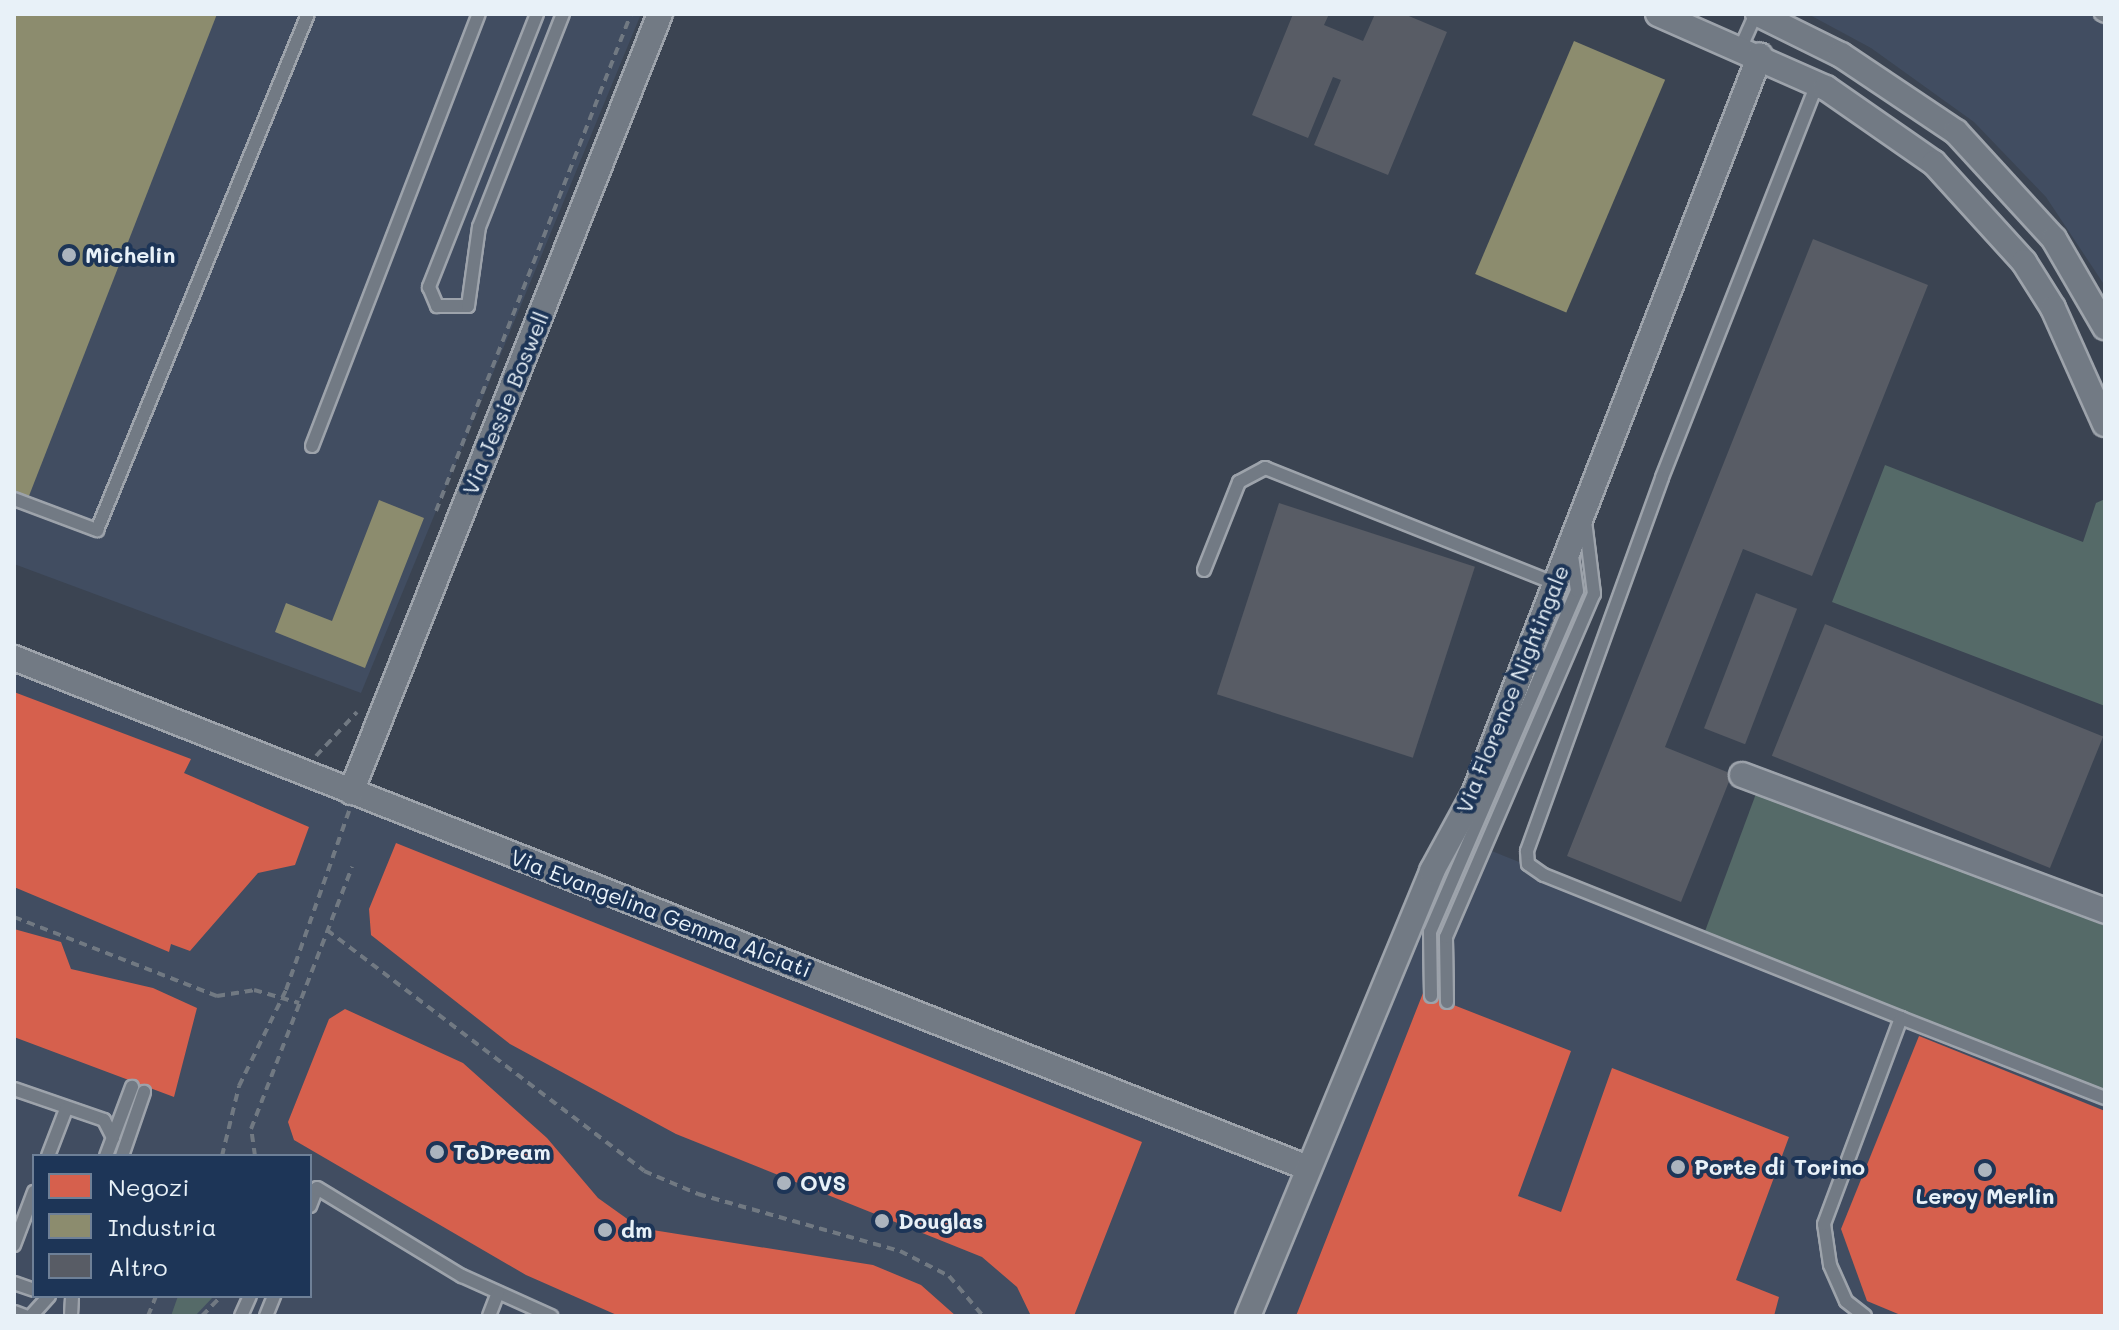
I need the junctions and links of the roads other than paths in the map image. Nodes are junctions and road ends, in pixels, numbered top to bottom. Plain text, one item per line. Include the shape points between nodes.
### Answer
1 (308, 14) edge
2 (479, 14) edge
3 (537, 14) edge
4 (563, 14) edge
5 (660, 14) edge
6 (1658, 14) edge
7 (1757, 14) edge
8 (1700, 22) edge
9 (1750, 51) junction
10 (1817, 84) junction
11 (2105, 327) edge
12 (2105, 424) edge
13 (312, 446) dead end
14 (14, 499) edge
15 (1583, 510) junction
16 (1570, 545) junction
17 (1204, 570) dead end
18 (1554, 583) junction
19 (14, 658) edge
20 (1742, 775) dead end
21 (354, 792) junction
22 (2105, 911) edge
23 (1431, 996) dead end
24 (1447, 1002) dead end
25 (1901, 1018) junction
26 (15, 1091) edge
27 (2105, 1098) edge
28 (66, 1109) junction
29 (113, 1138) junction
30 (49, 1154) edge
31 (107, 1154) edge
32 (122, 1154) edge
33 (1308, 1168) junction
34 (314, 1186) edge
35 (32, 1197) edge
36 (14, 1245) edge
37 (498, 1293) junction
38 (47, 1298) edge
39 (14, 1312) edge
40 (28, 1316) edge
41 (489, 1316) edge
42 (551, 1316) edge
43 (1248, 1316) edge
44 (1865, 1316) edge

1 - 14 lane via 97,530
2 - 13 lane
3 - 4 lane via 429,287 437,306 458,312 468,306 479,227
5 - 21 street, Via Jessie Boswell
6 - 8 street
7 - 9 lane
7 - 11 street via 1841,55 1956,132 2054,239
8 - 9 street
9 - 10 street
9 - 15 street, Via Florence Nightingale
10 - 12 street via 1891,129 1984,214 2053,308
10 - 25 lane via 1662,478 1527,851 1528,864 1544,875
15 - 16 street, Via Florence Nightingale
15 - 24 lane via 1594,594 1446,937
16 - 18 street, Via Florence Nightingale
16 - 23 lane via 1577,591 1430,932
17 - 18 lane via 1239,482 1265,468
18 - 33 street, Via Florence Nightingale via 1474,794 1432,871
19 - 21 street, Via Evangelina Gemma Alciati
20 - 22 street
21 - 33 street, Via Evangelina Gemma Alciati
25 - 27 lane
25 - 44 lane via 1824,1224 1830,1265 1846,1301
26 - 28 lane
28 - 29 lane via 104,1120
28 - 30 lane
29 - 31 lane
29 - 32 lane via 138,1089
33 - 43 street, Via Florence Nightingale
34 - 37 lane
35 - 36 lane
37 - 41 lane
37 - 42 lane
38 - 40 lane
39 - 40 lane

